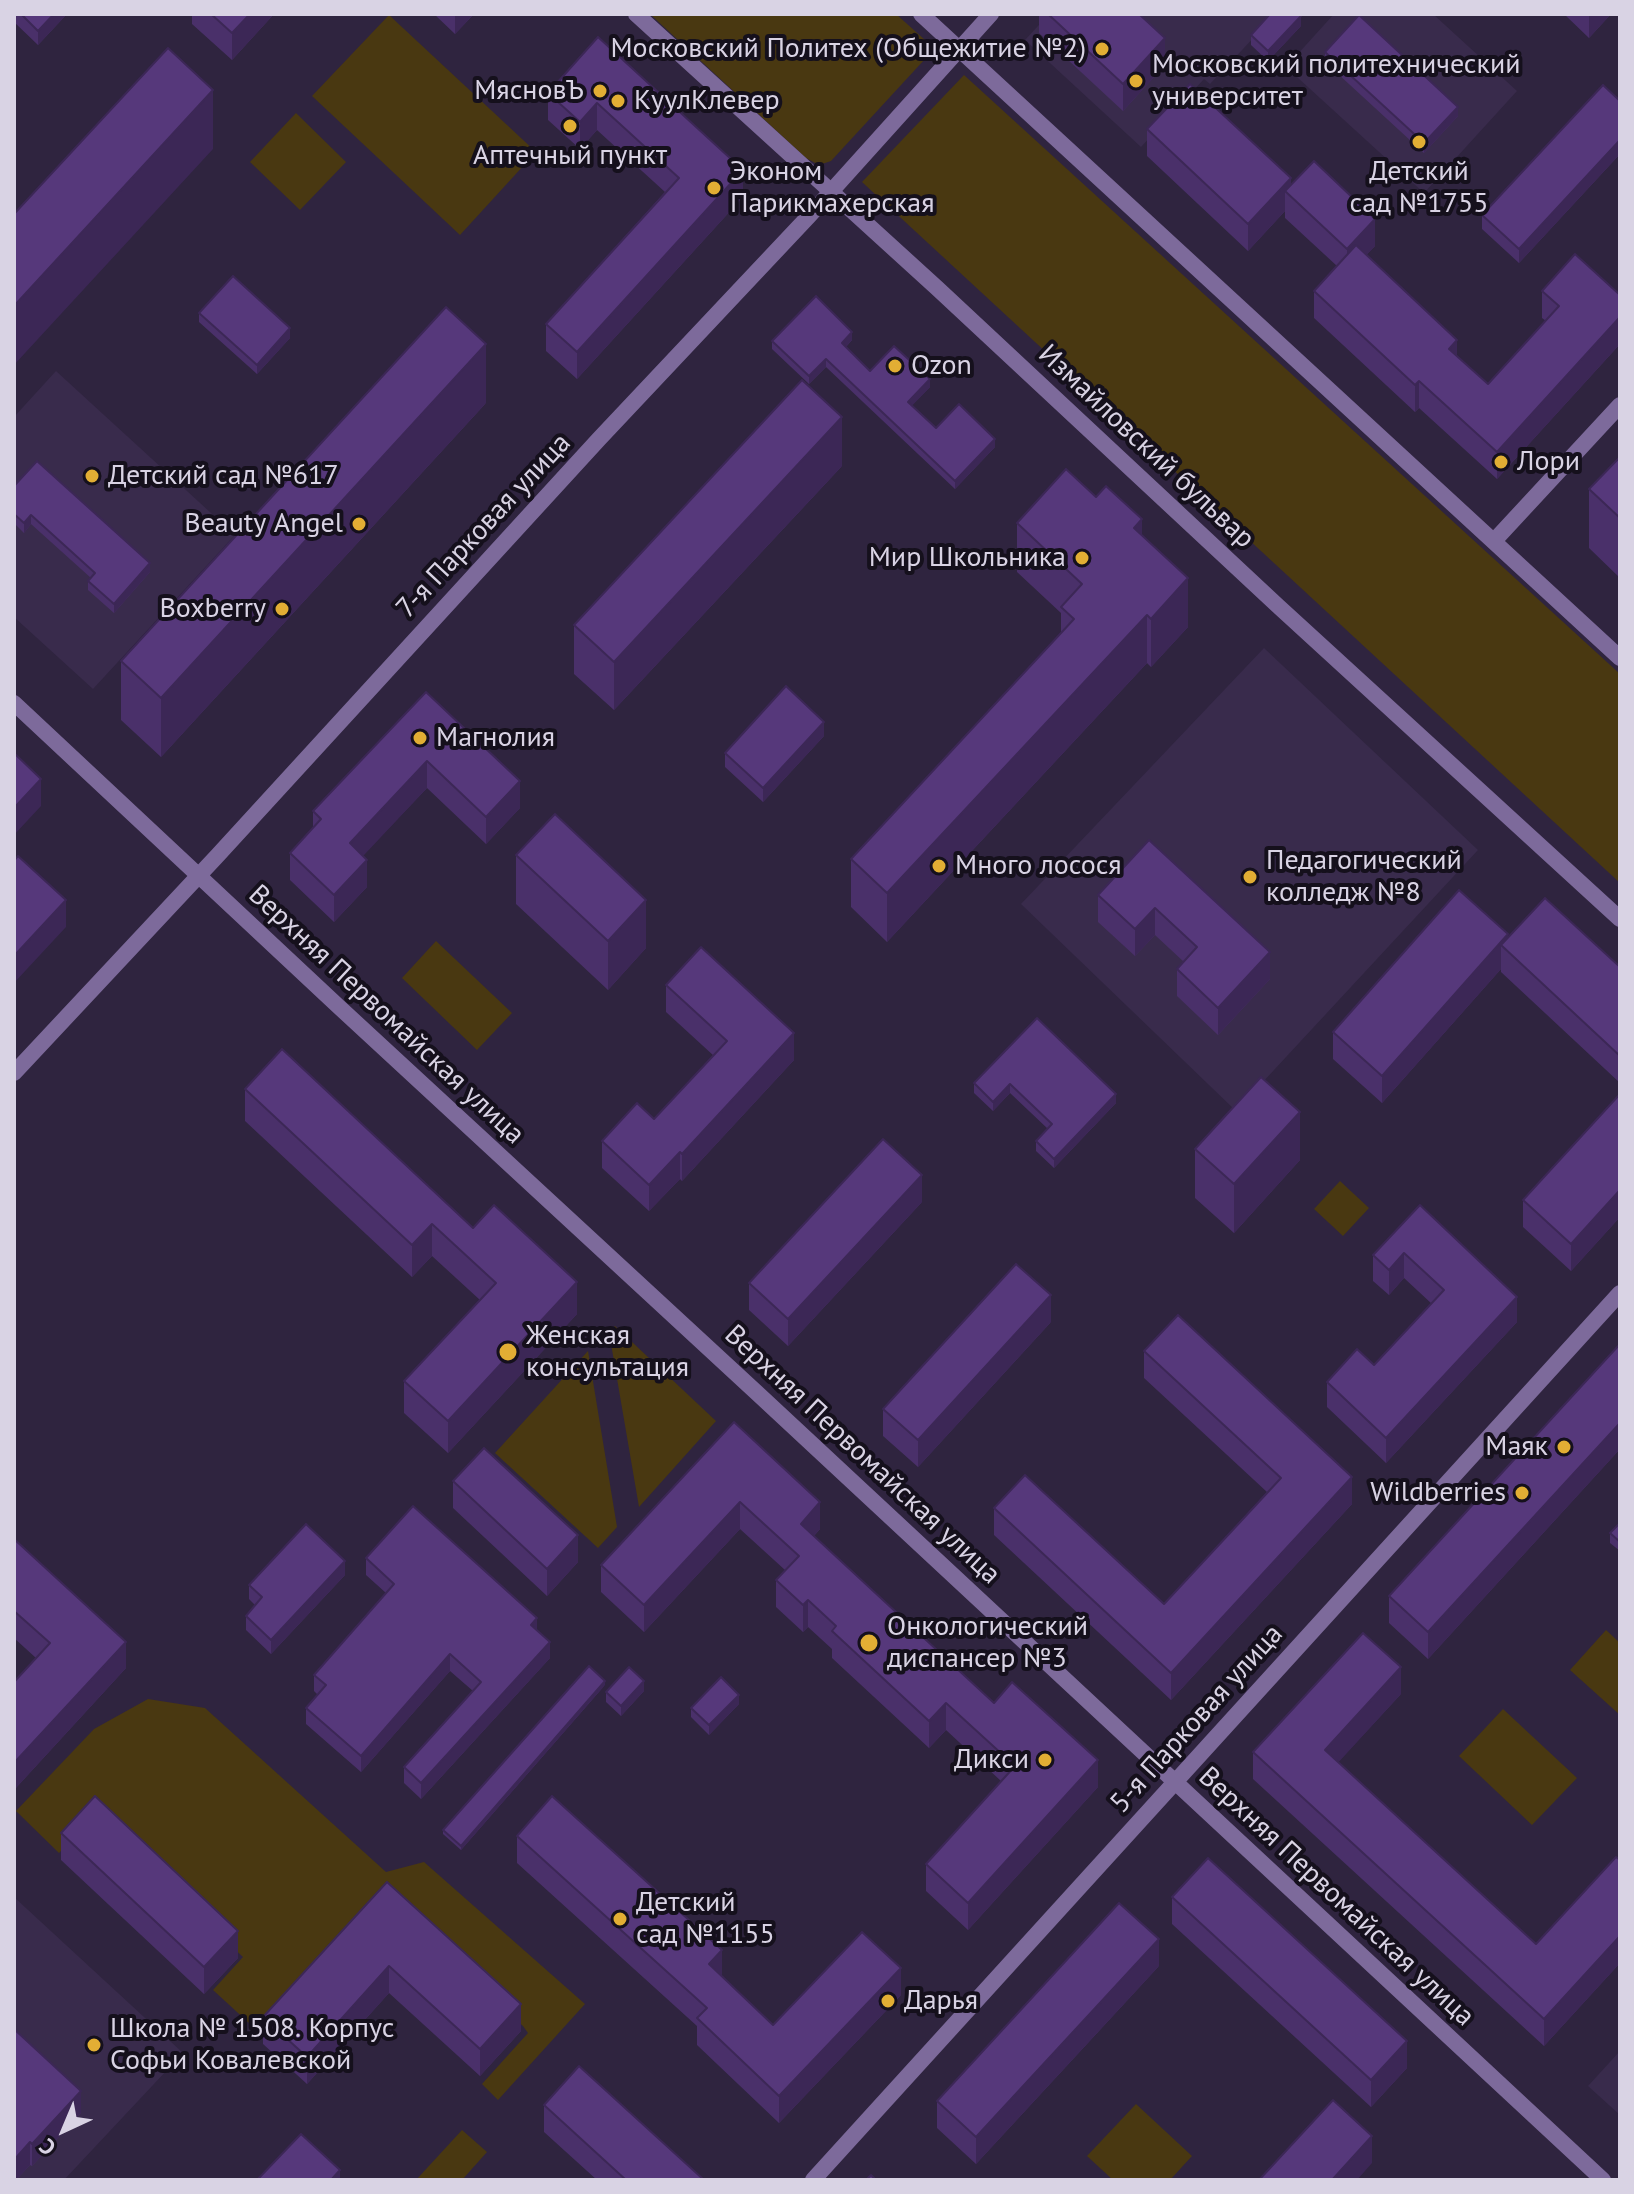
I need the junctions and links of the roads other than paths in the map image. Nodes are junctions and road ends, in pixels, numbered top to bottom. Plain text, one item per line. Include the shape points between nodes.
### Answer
1 (636, 14) edge
2 (921, 14) edge
3 (991, 14) edge
4 (959, 49) junction
5 (830, 193) junction
6 (1620, 405) edge
7 (1494, 541) junction
8 (1620, 658) edge
9 (14, 703) edge
10 (198, 876) junction
11 (1620, 919) edge
12 (14, 1073) edge
13 (1620, 1293) edge
14 (1175, 1782) junction
15 (813, 2180) edge
16 (1603, 2180) edge

1 - 5 street, Измайловский бульвар
2 - 4 street
3 - 4 street, 7-я Парковая улица
4 - 5 street, 7-я Парковая улица
4 - 7 street
5 - 10 street, 7-я Парковая улица
5 - 11 street, Измайловский бульвар
6 - 7 street
7 - 8 street
9 - 10 street, Верхняя Первомайская улица
10 - 12 street, 7-я Парковая улица
10 - 14 street, Верхняя Первомайская улица
13 - 14 street, 5-я Парковая улица
14 - 15 street, 5-я Парковая улица
14 - 16 street, Верхняя Первомайская улица

